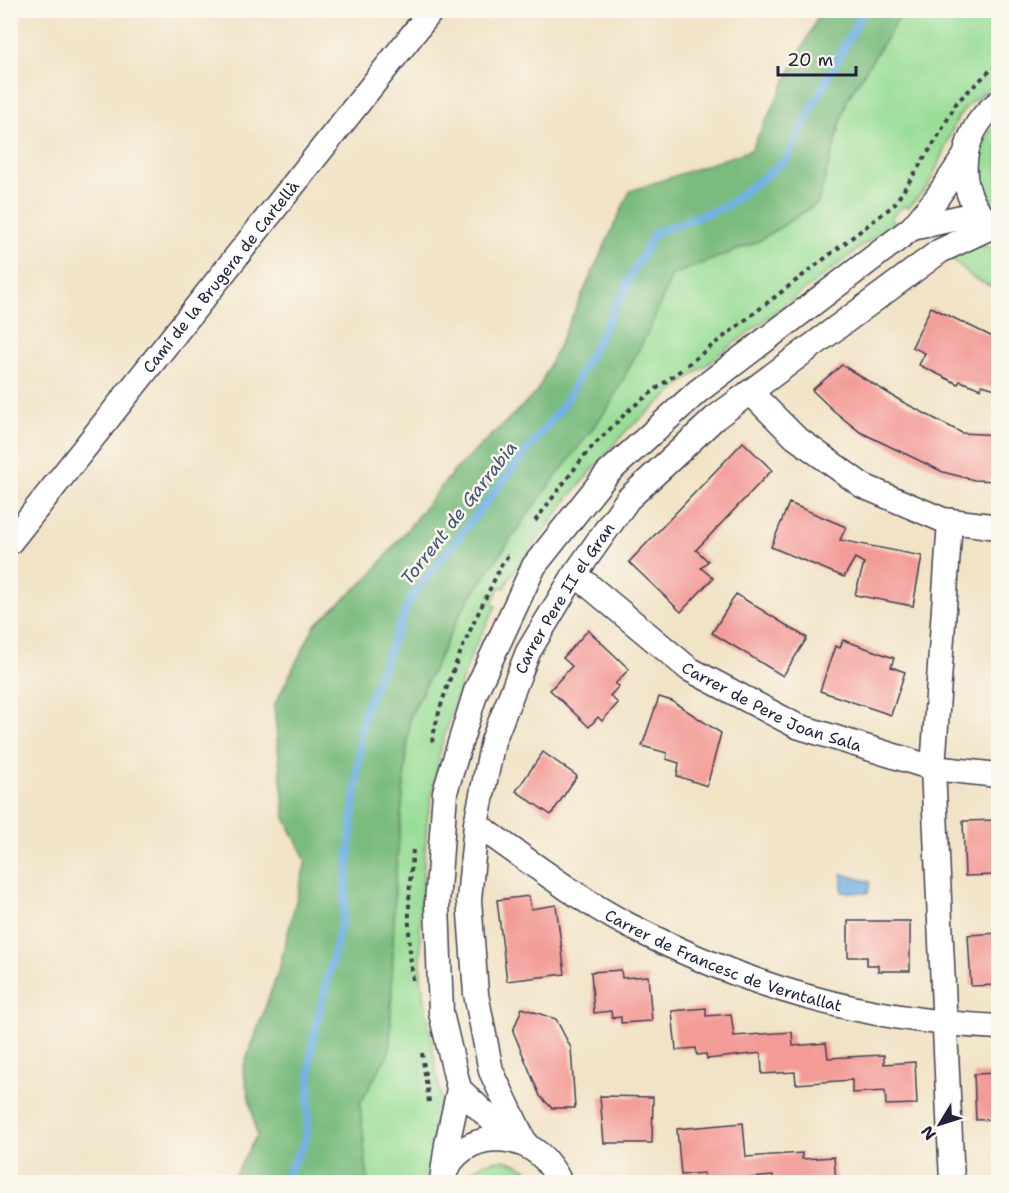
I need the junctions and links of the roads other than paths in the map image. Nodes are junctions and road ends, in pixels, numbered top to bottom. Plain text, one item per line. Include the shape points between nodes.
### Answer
1 (432, 10) edge
2 (999, 103) edge
3 (964, 156) junction
4 (990, 223) edge
5 (912, 228) junction
6 (750, 392) junction
7 (950, 521) junction
8 (999, 527) edge
9 (10, 542) edge
10 (575, 574) junction
11 (933, 768) junction
12 (999, 775) edge
13 (476, 824) junction
14 (944, 1024) junction
15 (999, 1027) edge
16 (459, 1089) junction
17 (520, 1143) junction
18 (441, 1181) edge
19 (565, 1181) edge
20 (952, 1182) edge

1 - 9 street, Camí de la Brugera de Cartellà
2 - 3 street via 978,121
3 - 4 street via 966,186
3 - 5 street, Carrer Pere II el Gran
4 - 5 street, Carrer Pere II el Gran
4 - 6 street, Carrer Pere II el Gran via 940,251
5 - 16 street, Carrer Pere II el Gran via 697,392 608,473 534,566 476,691 445,792 437,904 441,1013
6 - 7 street via 795,437 863,486
6 - 10 street, Carrer Pere II el Gran via 715,418 628,499
7 - 8 street
7 - 11 street
10 - 11 street, Carrer de Pere Joan Sala via 689,669 796,726
10 - 13 street, Carrer Pere II el Gran via 528,652 493,741
11 - 12 street, Carrer de Pere Joan Sala
11 - 14 street
13 - 14 street, Carrer de Francesc de Verntallat via 571,890 688,954 813,1000
13 - 17 street, Carrer Pere II el Gran via 469,900 476,994 491,1071
14 - 15 street, Carrer de Francesc de Verntallat
14 - 20 street
16 - 17 street
16 - 18 street, Carrer Pere II el Gran
17 - 18 street via 505,1138 484,1140 460,1152
17 - 19 street via 545,1159

